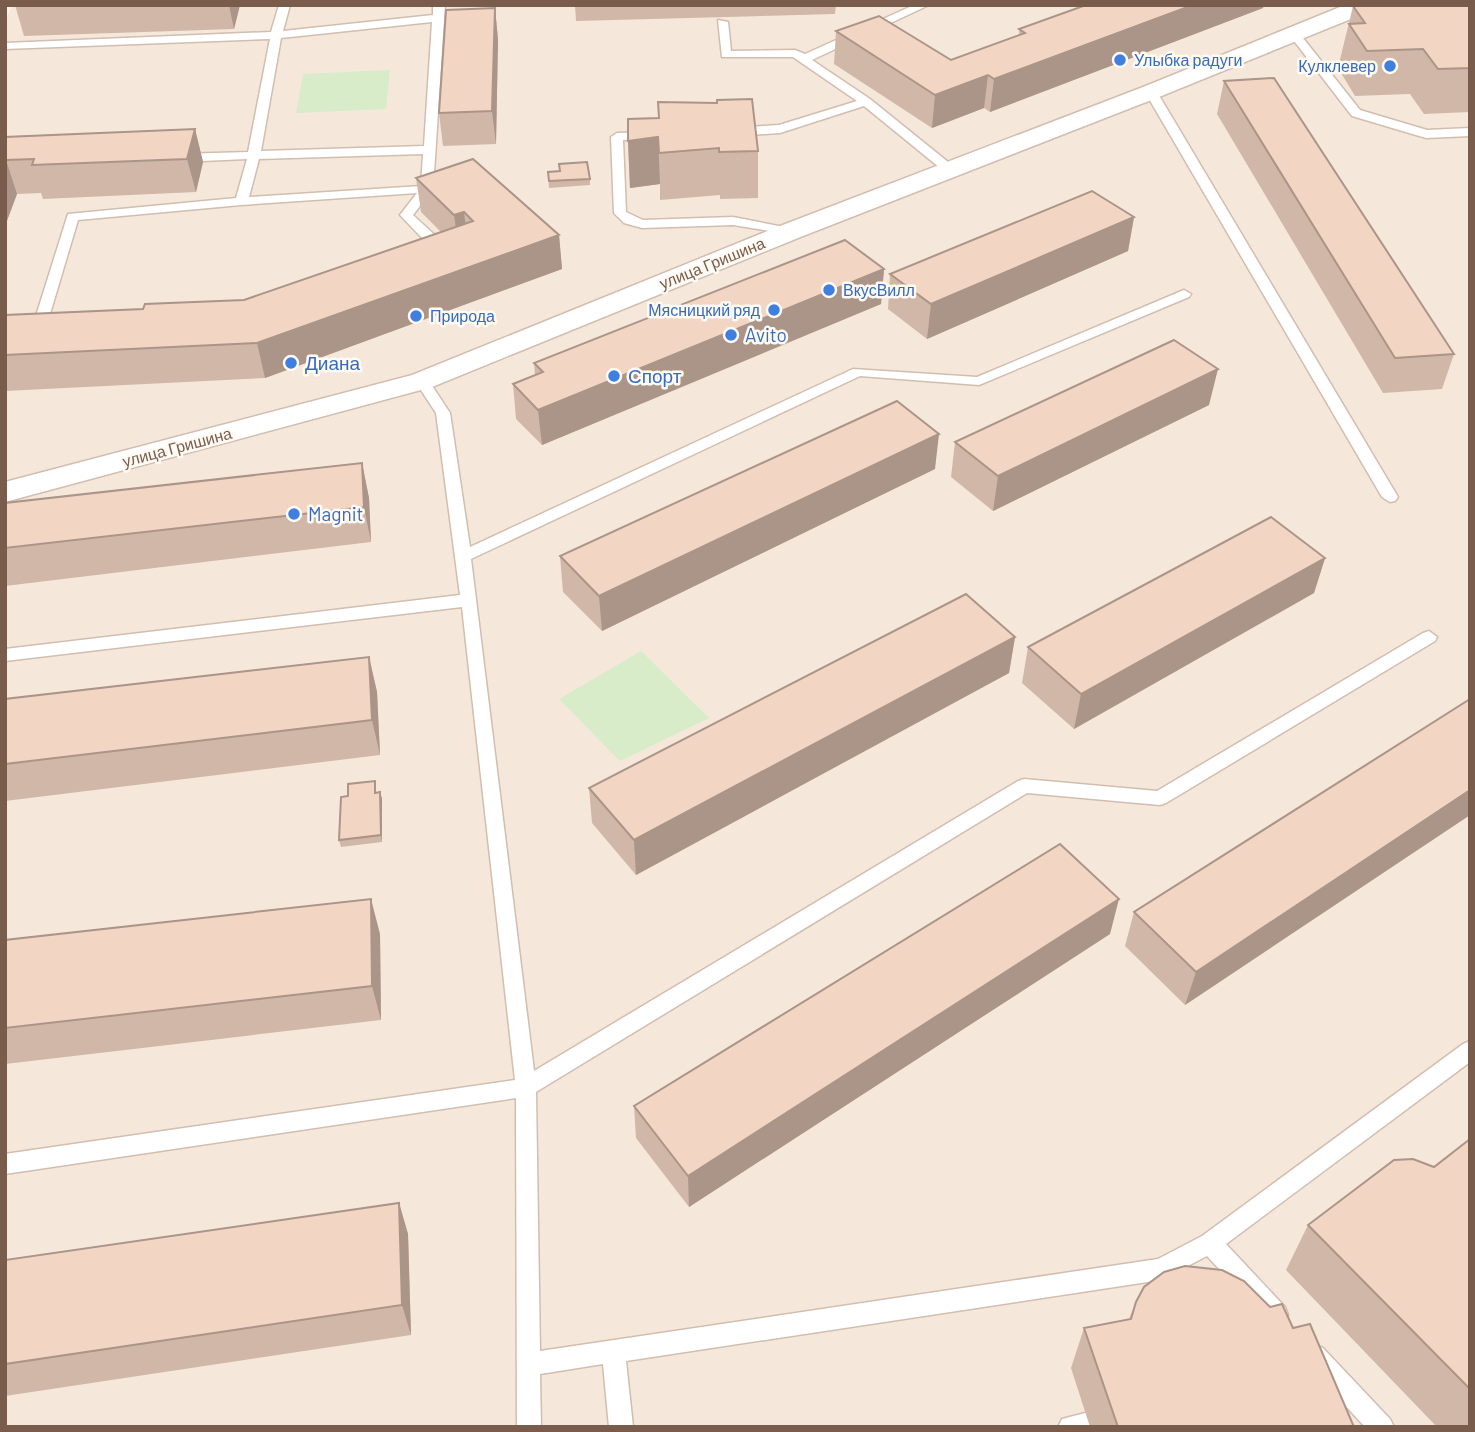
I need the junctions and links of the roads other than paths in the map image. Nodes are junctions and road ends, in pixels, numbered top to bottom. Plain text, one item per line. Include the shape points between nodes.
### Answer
1 (285, 5) edge
2 (924, 5) edge
3 (1365, 5) edge
4 (441, 9) edge
5 (722, 22) dead end
6 (276, 35) junction
7 (1295, 35) junction
8 (5, 46) edge
9 (804, 59) junction
10 (1151, 92) junction
11 (866, 103) junction
12 (1470, 132) edge
13 (712, 133) edge
14 (671, 135) edge
15 (428, 150) junction
16 (254, 155) junction
17 (172, 158) edge
18 (949, 169) junction
19 (427, 189) junction
20 (241, 201) junction
21 (789, 232) junction
22 (408, 250) edge
23 (1184, 294) dead end
24 (68, 317) edge
25 (422, 381) junction
26 (5, 492) edge
27 (1390, 497) dead end
28 (463, 556) junction
29 (469, 600) junction
30 (1429, 637) dead end
31 (5, 655) edge
32 (1470, 1050) edge
33 (526, 1087) junction
34 (5, 1164) edge
35 (1210, 1243) junction
36 (613, 1351) junction
37 (529, 1364) junction
38 (529, 1427) edge
39 (621, 1427) edge
40 (1382, 1427) edge

1 - 6 lane
2 - 9 lane via 893,25
3 - 7 street, улица Гришина
4 - 6 lane
4 - 15 lane
5 - 9 lane via 726,55 795,53
6 - 8 lane
6 - 16 lane
7 - 10 street, улица Гришина
7 - 12 lane via 1356,113 1426,134
9 - 11 lane
10 - 18 street, улица Гришина
10 - 27 lane
11 - 13 lane via 780,129
11 - 18 lane
14 - 21 lane via 617,137 620,213 642,223 733,221
15 - 16 lane
15 - 19 lane
16 - 17 lane
16 - 20 lane
18 - 21 street, улица Гришина
19 - 20 lane
19 - 22 lane via 406,215 433,241
20 - 24 lane via 73,217 42,319
21 - 25 street, улица Гришина
23 - 28 lane via 979,381 858,372
25 - 26 street, улица Гришина
25 - 28 lane via 443,413
28 - 29 lane
29 - 31 lane
29 - 33 lane
30 - 33 lane via 1160,798 1024,786
32 - 35 lane
33 - 34 lane
33 - 37 lane
35 - 36 lane via 1179,1261 1132,1275
35 - 40 lane
36 - 37 lane
36 - 39 lane
37 - 38 lane

